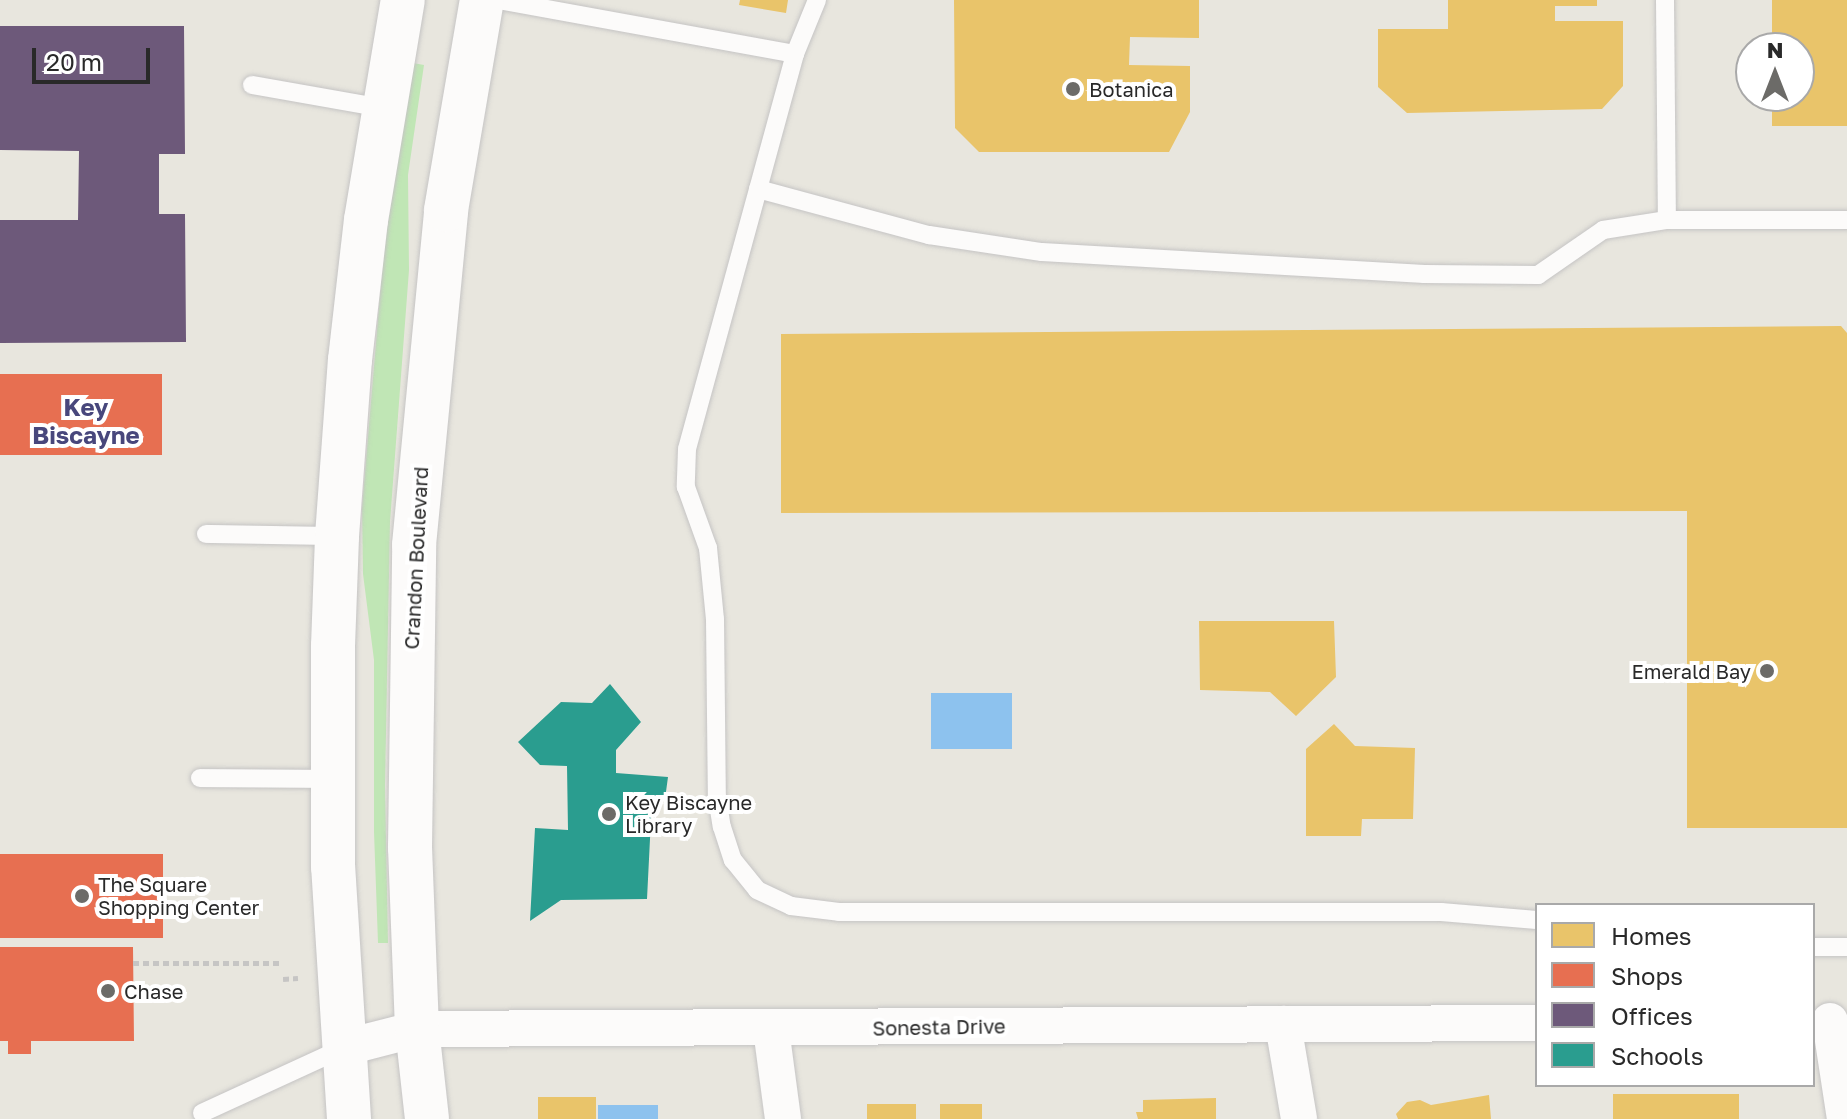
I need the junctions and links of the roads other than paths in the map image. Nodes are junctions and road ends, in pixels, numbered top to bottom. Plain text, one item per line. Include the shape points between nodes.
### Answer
1 (403, 0) edge
2 (482, 0) edge
3 (498, 0) edge
4 (817, 0) edge
5 (1665, 0) edge
6 (795, 54) junction
7 (252, 85) dead end
8 (383, 108) junction
9 (758, 189) junction
10 (1667, 220) junction
11 (1847, 220) edge
12 (206, 534) dead end
13 (337, 536) junction
14 (200, 778) dead end
15 (331, 779) junction
16 (1535, 920) edge
17 (1815, 947) edge
18 (1847, 947) edge
19 (1830, 1021) edge
20 (1535, 1023) edge
21 (1283, 1024) junction
22 (417, 1029) junction
23 (771, 1029) junction
24 (343, 1048) junction
25 (202, 1113) dead end
26 (349, 1119) edge
27 (427, 1119) edge
28 (783, 1119) edge
29 (1299, 1119) edge
30 (1845, 1119) edge

1 - 8 main road
2 - 22 main road, Crandon Boulevard via 446,210 414,545 410,819
3 - 6 lane
4 - 6 lane
5 - 10 lane
6 - 9 lane
7 - 8 lane
8 - 13 main road via 350,360
9 - 10 lane via 929,235 1042,252 1424,274 1538,275 1603,230
9 - 16 lane via 687,449 686,487 708,548 722,827 733,860 757,890 791,906 839,912 1441,912
10 - 11 lane
12 - 13 lane
13 - 15 main road
14 - 15 lane
15 - 24 main road
17 - 18 lane
19 - 30 street
20 - 21 street, Sonesta Drive
21 - 23 street, Sonesta Drive
21 - 29 street
22 - 23 street, Sonesta Drive
22 - 24 street, Sonesta Drive
22 - 27 main road, Crandon Boulevard
23 - 28 street
24 - 25 lane
24 - 26 main road

